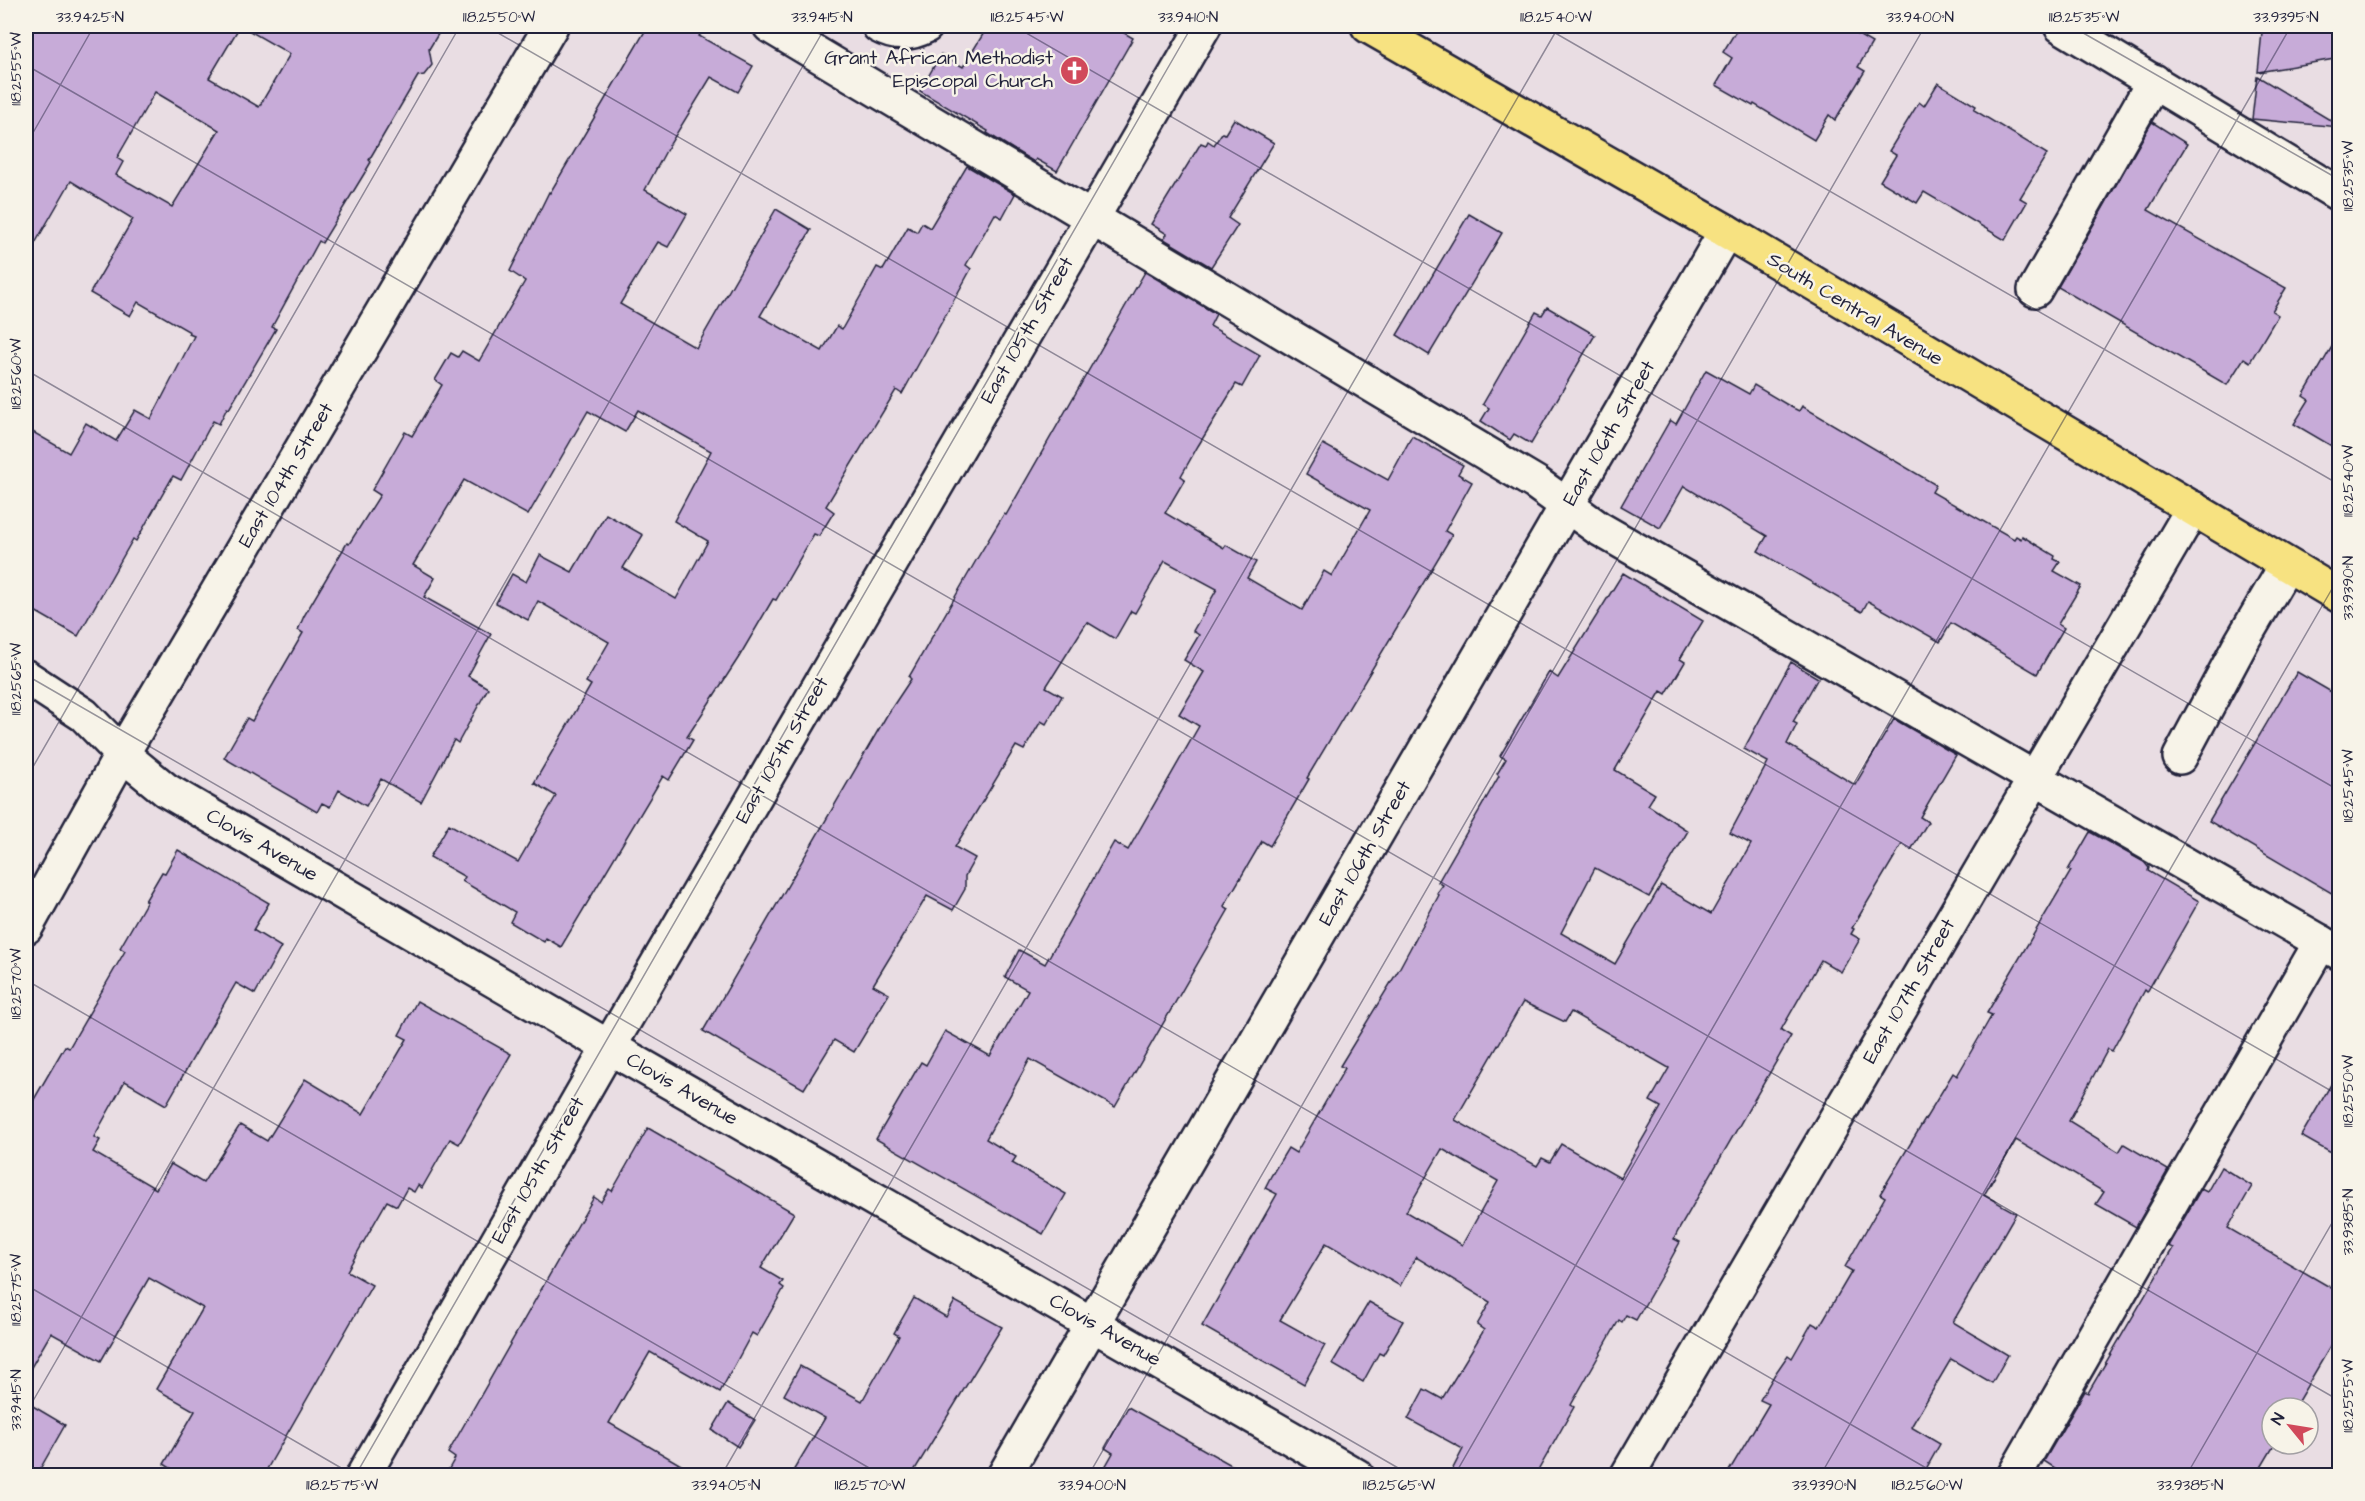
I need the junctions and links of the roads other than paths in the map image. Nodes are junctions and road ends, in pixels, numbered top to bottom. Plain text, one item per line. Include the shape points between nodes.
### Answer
1 (551, 26) edge
2 (770, 26) edge
3 (879, 26) edge
4 (926, 26) edge
5 (1204, 26) edge
6 (1368, 26) edge
7 (2061, 26) edge
8 (2154, 81) junction
9 (2340, 195) edge
10 (1092, 218) junction
11 (1725, 231) junction
12 (2035, 290) dead end
13 (1567, 504) junction
14 (2193, 508) junction
15 (2286, 566) junction
16 (2340, 596) edge
17 (26, 677) edge
18 (122, 754) junction
19 (2180, 757) dead end
20 (2033, 779) junction
21 (26, 927) edge
22 (2331, 948) edge
23 (609, 1047) junction
24 (1093, 1323) junction
25 (363, 1476) edge
26 (1004, 1476) edge
27 (1358, 1476) edge
28 (1627, 1476) edge
29 (2014, 1476) edge

1 - 18 street, East 104th Street
2 - 10 street
3 - 4 street via 913,32
5 - 10 street, East 105th Street
6 - 11 main road, South Central Avenue
7 - 8 street
8 - 9 street
8 - 12 street
10 - 13 street
10 - 23 street, East 105th Street
11 - 13 street, East 106th Street
11 - 14 main road, South Central Avenue
13 - 20 street via 1598,528
13 - 24 street, East 106th Street
14 - 15 main road, South Central Avenue
14 - 20 street, East 107th Street
15 - 16 main road, South Central Avenue
15 - 19 street
17 - 18 street, Clovis Avenue via 84,715
18 - 21 street, East 104th Street
18 - 23 street, Clovis Avenue via 166,789
20 - 22 street
20 - 28 street, East 107th Street
22 - 29 street
23 - 24 street, Clovis Avenue
23 - 25 street, East 105th Street
24 - 26 street, East 106th Street
24 - 27 street, Clovis Avenue

